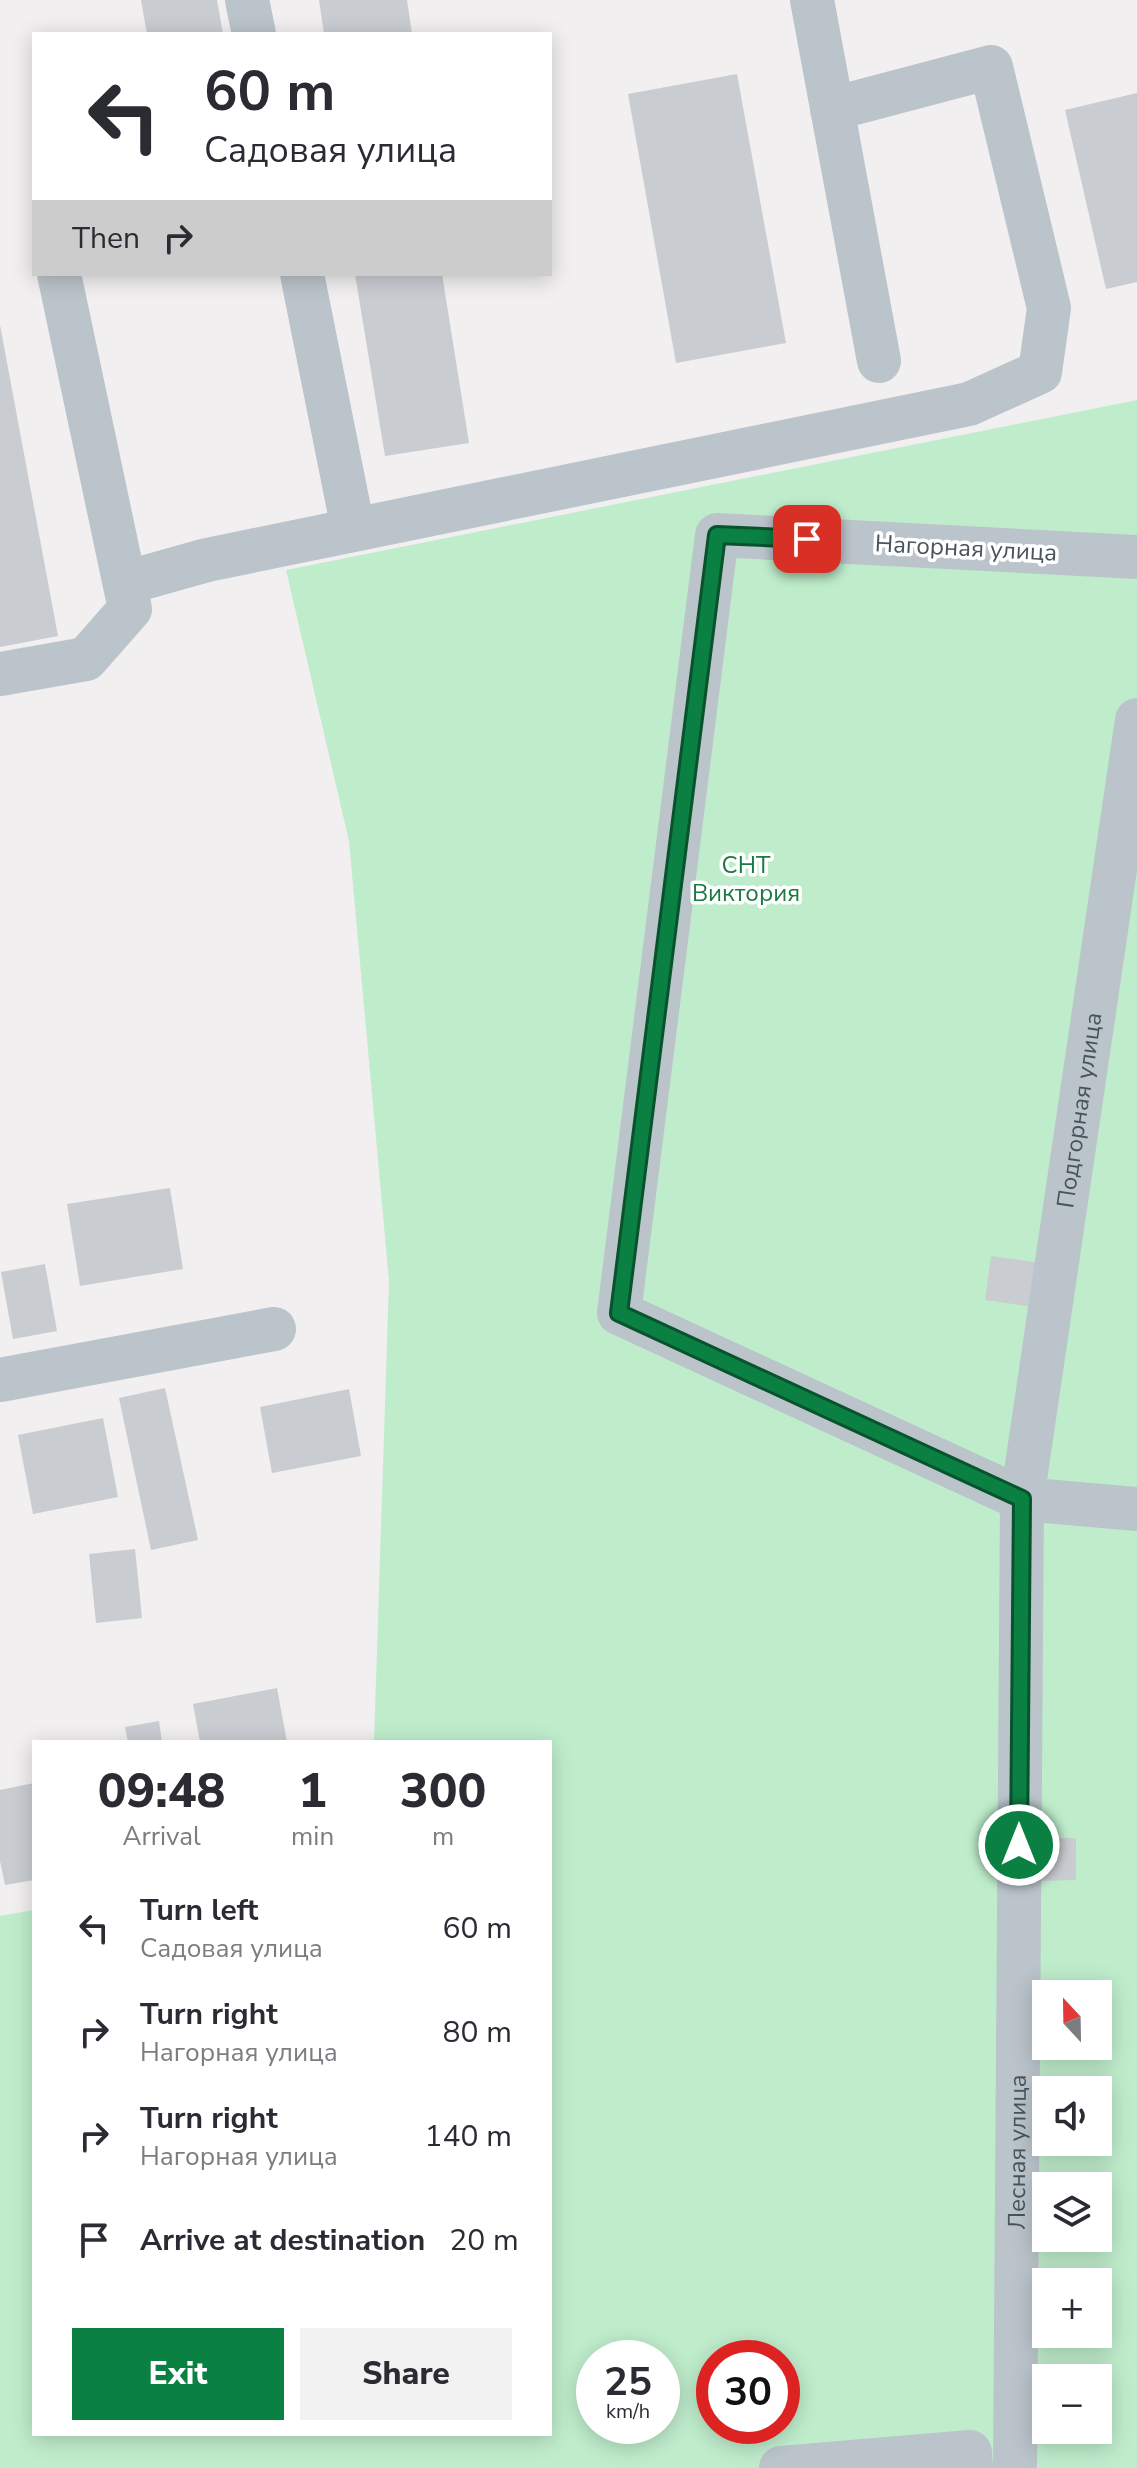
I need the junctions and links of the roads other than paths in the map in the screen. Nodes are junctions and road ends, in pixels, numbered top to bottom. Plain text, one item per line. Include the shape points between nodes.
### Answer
1 (247, 0) edge
2 (812, 0) edge
3 (254, 32) edge
4 (832, 109) junction
5 (59, 276) edge
6 (302, 276) edge
7 (879, 361) dead end
8 (353, 529) junction
9 (1137, 557) edge
10 (125, 583) junction
11 (0, 674) edge
12 (1137, 720) edge
13 (274, 1329) dead end
14 (0, 1380) edge
15 (1022, 1499) junction
16 (1137, 1509) edge
17 (781, 2468) edge
18 (971, 2468) edge
19 (1015, 2468) edge

1 - 3 street
2 - 4 street
4 - 7 street
4 - 8 street via 991,67 1049,308 1040,372 969,404
5 - 10 street
6 - 8 street
8 - 10 street
9 - 15 street, Нагорная улица via 717,535 619,1313
10 - 11 street via 130,609 86,659
12 - 15 street, Подгорная улица
13 - 14 street
15 - 16 street
15 - 19 street, Лесная улица
17 - 18 street via 970,2452

